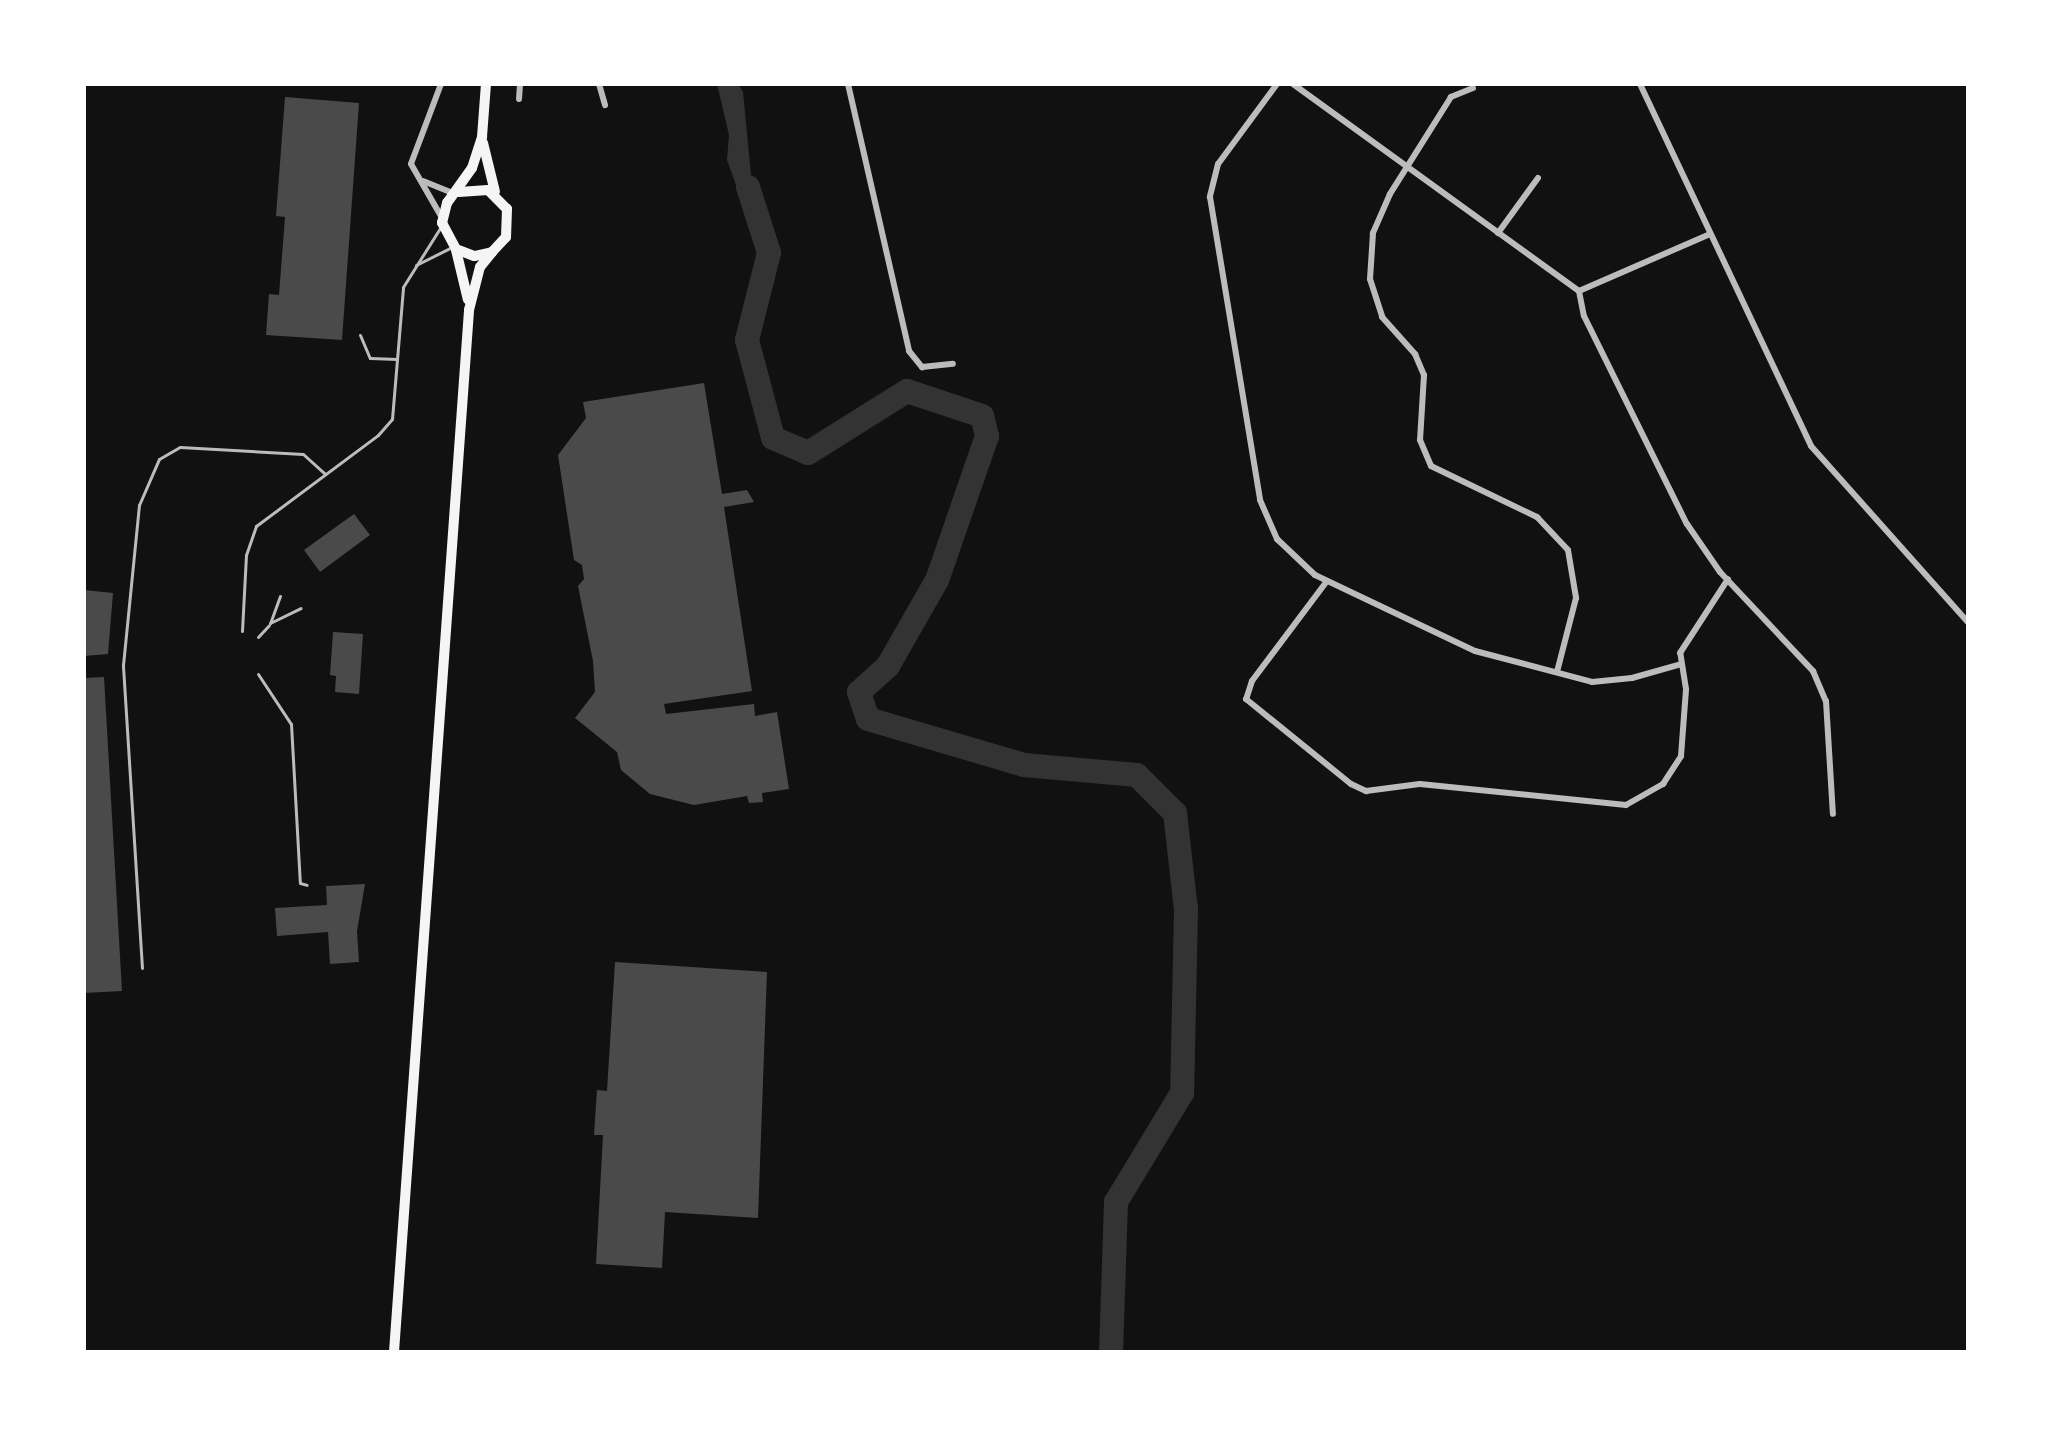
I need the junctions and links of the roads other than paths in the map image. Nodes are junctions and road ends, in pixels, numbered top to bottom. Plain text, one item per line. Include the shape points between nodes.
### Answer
1 (441, 84) edge
2 (486, 84) edge
3 (520, 84) edge
4 (599, 84) edge
5 (848, 84) edge
6 (1277, 84) edge
7 (1293, 84) edge
8 (1640, 84) edge
9 (1473, 88) dead end
10 (519, 99) dead end
11 (605, 105) dead end
12 (482, 137) junction
13 (1405, 166) junction
14 (1538, 178) dead end
15 (419, 180) junction
16 (458, 193) junction
17 (497, 195) junction
18 (442, 221) junction
19 (1498, 233) junction
20 (1710, 234) junction
21 (454, 248) junction
22 (492, 252) junction
23 (413, 267) junction
24 (1579, 291) junction
25 (469, 310) junction
26 (360, 335) dead end
27 (397, 359) junction
28 (953, 364) dead end
29 (325, 474) junction
30 (1728, 579) junction
31 (1327, 581) junction
32 (280, 596) dead end
33 (301, 608) dead end
34 (1968, 622) edge
35 (270, 623) junction
36 (242, 631) dead end
37 (258, 637) dead end
38 (1681, 664) junction
39 (1557, 672) junction
40 (258, 674) dead end
41 (1833, 814) dead end
42 (307, 885) dead end
43 (142, 968) dead end
44 (394, 1352) edge

1 - 15 street via 411,155
2 - 12 main road
3 - 10 street
4 - 11 street
5 - 28 street via 909,351 922,367
6 - 31 street via 1218,164 1211,208 1264,514 1285,550
7 - 13 street
8 - 20 street
9 - 13 street via 1451,97
12 - 16 main road
12 - 17 main road
13 - 19 street
13 - 39 street via 1373,233 1372,295 1382,317 1422,369 1426,387 1420,440 1431,466 1537,517 1568,550 1576,598
14 - 19 street
15 - 16 street
15 - 18 street
16 - 17 main road via 478,188
16 - 18 main road
17 - 22 main road via 507,209 509,228
18 - 21 main road
18 - 23 lane
19 - 24 street
20 - 24 street
20 - 34 street via 1817,455
21 - 22 main road via 474,256
21 - 23 lane
21 - 25 main road
22 - 25 main road via 478,271
23 - 27 lane via 403,287
24 - 30 street via 1584,316 1687,524
25 - 44 main road
26 - 27 lane via 370,358
27 - 29 lane via 388,425
29 - 36 lane via 261,520 251,535
29 - 43 lane via 303,454 180,447 159,459 139,505 123,665
30 - 38 street via 1680,653
30 - 41 street via 1813,671 1826,701
31 - 38 street via 1252,681 1246,699 1366,791 1420,784 1626,805 1663,784 1681,756 1686,689
31 - 39 street via 1465,647
32 - 35 lane
33 - 35 lane
35 - 37 lane
38 - 39 street via 1632,678 1592,682
40 - 42 lane via 291,724 300,883

